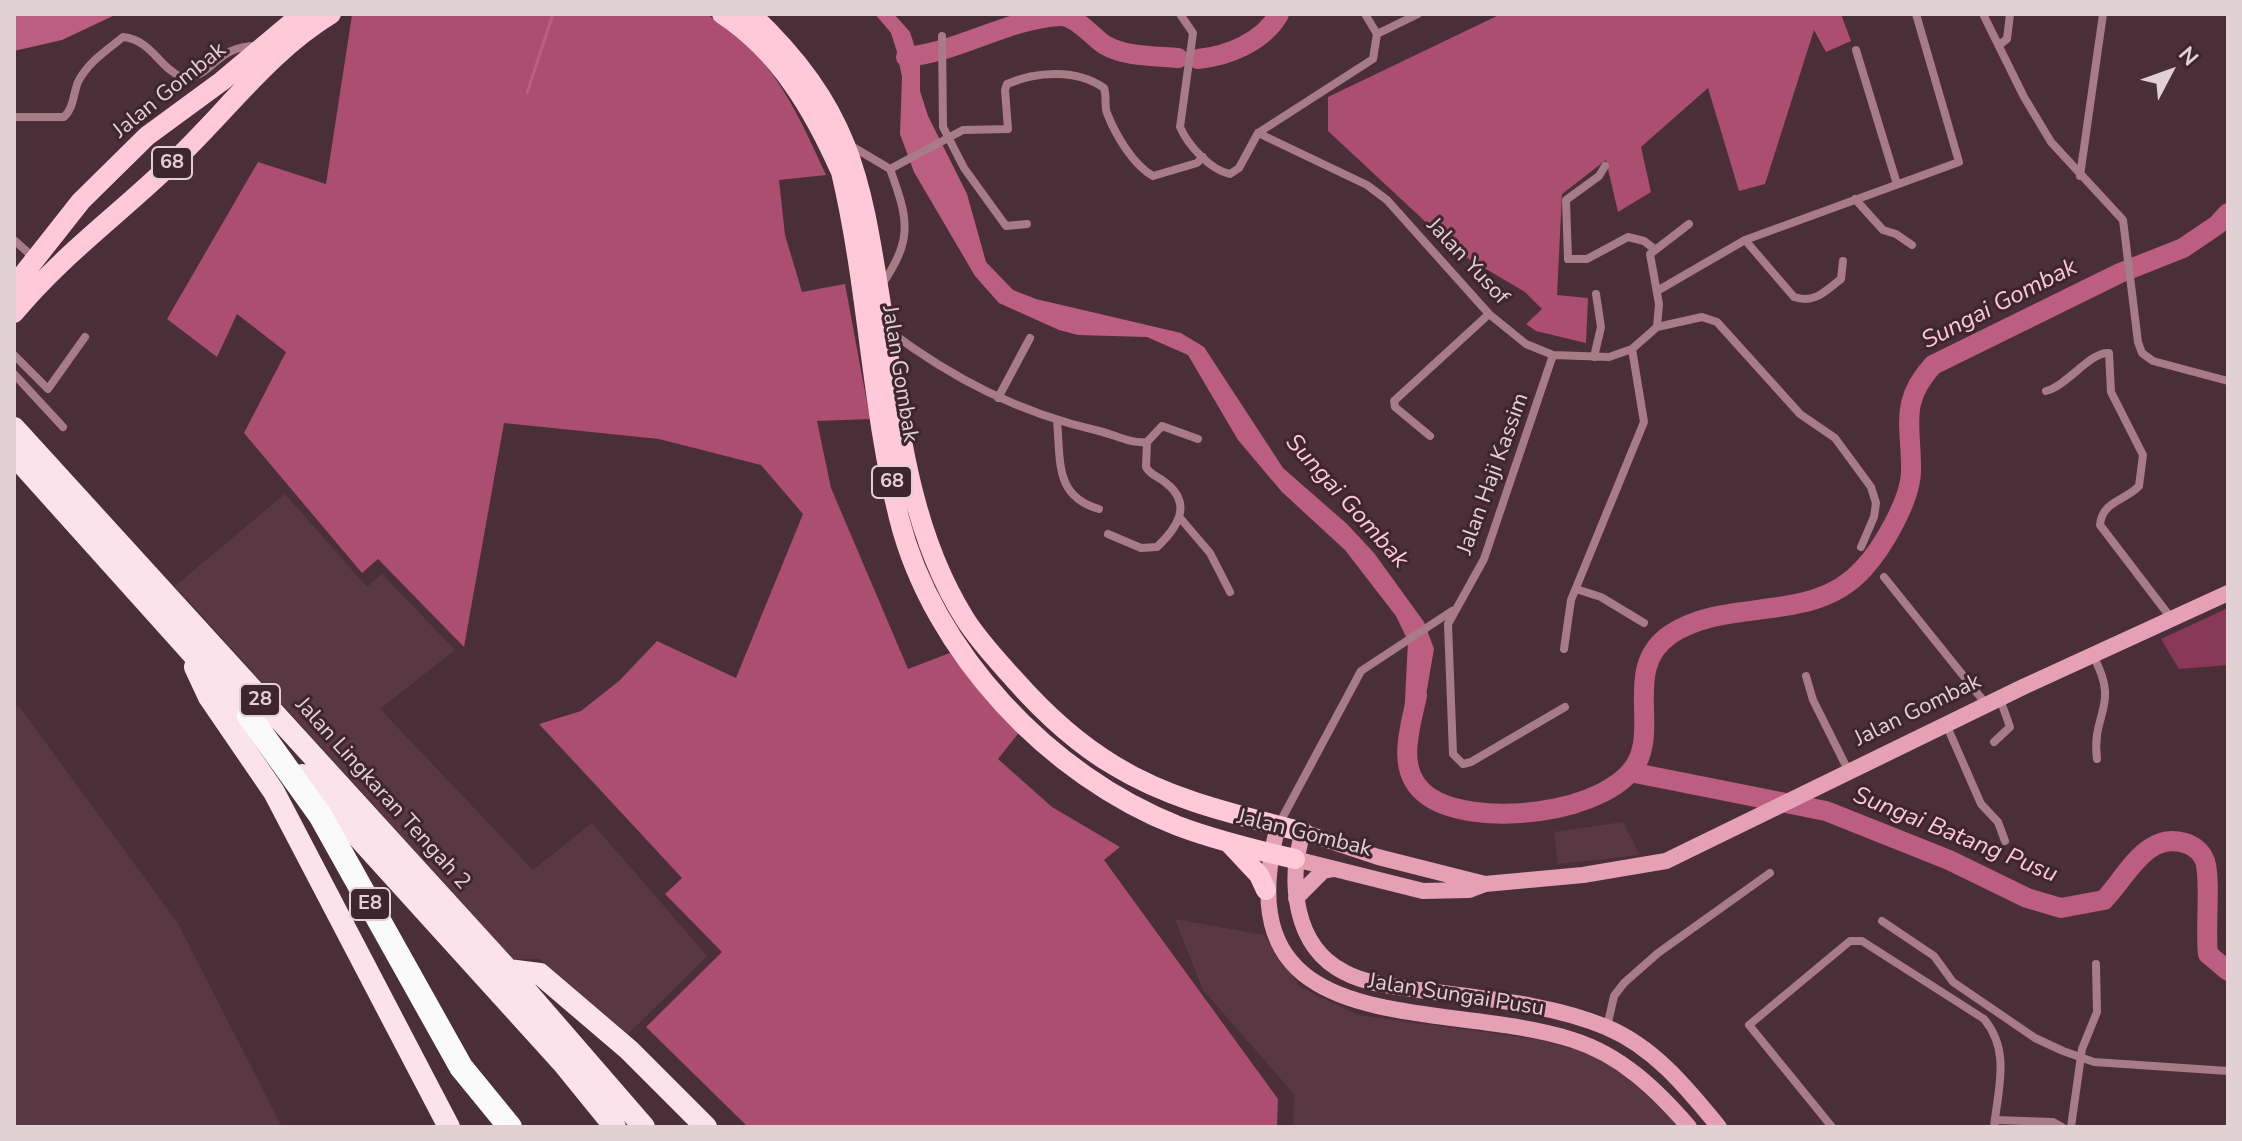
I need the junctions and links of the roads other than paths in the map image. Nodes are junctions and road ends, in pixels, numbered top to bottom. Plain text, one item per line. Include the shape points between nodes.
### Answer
1 (302, 14) edge
2 (331, 14) edge
3 (722, 14) edge
4 (751, 14) edge
5 (1180, 14) edge
6 (1365, 14) edge
7 (1418, 14) edge
8 (1916, 14) edge
9 (1983, 14) edge
10 (2010, 14) edge
11 (2103, 14) edge
12 (1377, 34) junction
13 (943, 40) dead end
14 (1999, 45) junction
15 (262, 46) junction
16 (1856, 50) dead end
17 (14, 117) edge
18 (1258, 133) junction
19 (946, 138) junction
20 (141, 142) junction
21 (848, 144) junction
22 (1203, 157) junction
23 (170, 166) junction
24 (1605, 166) dead end
25 (890, 169) junction
26 (2080, 176) junction
27 (1897, 184) junction
28 (97, 185) junction
29 (1855, 199) junction
30 (120, 210) junction
31 (1027, 224) dead end
32 (1689, 224) dead end
33 (14, 240) edge
34 (1745, 240) junction
35 (1912, 245) dead end
36 (1653, 248) junction
37 (36, 259) junction
38 (1843, 261) dead end
39 (14, 286) edge
40 (878, 290) junction
41 (1657, 291) junction
42 (1596, 294) dead end
43 (14, 313) edge
44 (1489, 314) junction
45 (884, 327) junction
46 (1657, 327) junction
47 (85, 337) dead end
48 (1030, 338) dead end
49 (1632, 349) junction
50 (14, 355) edge
51 (1553, 355) junction
52 (1594, 357) junction
53 (14, 374) edge
54 (2228, 381) edge
55 (2046, 391) dead end
56 (998, 398) junction
57 (1057, 421) junction
58 (63, 427) dead end
59 (14, 428) edge
60 (1430, 436) dead end
61 (1198, 439) dead end
62 (1147, 442) junction
63 (14, 455) edge
64 (1099, 509) dead end
65 (1181, 519) junction
66 (1108, 534) dead end
67 (1861, 547) dead end
68 (1884, 577) dead end
69 (1576, 589) junction
70 (1230, 592) dead end
71 (2228, 593) edge
72 (1452, 611) junction
73 (2172, 619) junction
74 (1644, 623) dead end
75 (184, 645) junction
76 (1564, 649) dead end
77 (2092, 655) junction
78 (1806, 676) dead end
79 (1993, 701) junction
80 (1565, 707) dead end
81 (249, 716) junction
82 (1946, 724) junction
83 (1994, 742) dead end
84 (2097, 759) dead end
85 (1848, 770) junction
86 (1278, 826) junction
87 (1303, 832) junction
88 (1226, 840) junction
89 (2005, 841) dead end
90 (1270, 853) junction
91 (1295, 859) junction
92 (1334, 869) junction
93 (1770, 873) dead end
94 (1485, 884) junction
95 (1266, 890) junction
96 (1296, 898) junction
97 (1882, 921) dead end
98 (2096, 964) dead end
99 (508, 970) junction
100 (1607, 1027) junction
101 (2080, 1057) junction
102 (2228, 1071) edge
103 (1994, 1123) edge
104 (449, 1127) edge
105 (510, 1127) edge
106 (615, 1127) edge
107 (644, 1127) edge
108 (706, 1127) edge
109 (1689, 1127) edge
110 (1719, 1127) edge
111 (1832, 1127) edge
112 (2062, 1127) edge
113 (2071, 1127) edge

1 - 15 main road, Jalan Gombak / 68
2 - 23 main road, Jalan Gombak / 68 via 251,79
3 - 88 main road, Jalan Gombak / 68 via 784,71 820,125 841,172 899,517 907,547 947,629 970,663 1057,754 1151,812
4 - 21 main road, Jalan Gombak / 68 via 799,65
5 - 22 street via 1193,33 1180,127
6 - 12 street
7 - 12 street
8 - 27 street via 1959,162
9 - 14 street
10 - 14 street via 2007,39
11 - 26 street
12 - 18 street via 1373,59
13 - 19 street via 941,112
14 - 26 street via 2038,119
15 - 17 street via 233,48 205,71 183,78 138,38 123,37 94,60 64,117
15 - 20 main road, Jalan Gombak / 68
16 - 27 street
18 - 22 street via 1239,168 1230,174
18 - 44 street, Jalan Yusof via 1367,185 1387,200
19 - 22 street via 963,130 1008,129 1007,84 1055,73 1104,88 1105,109 1117,134 1144,171 1153,176
19 - 25 street
19 - 31 street via 1006,226
20 - 23 main road via 138,156 146,168
20 - 28 main road, Jalan Gombak / 68
21 - 25 street
21 - 40 main road, Jalan Gombak / 68 via 866,209
23 - 30 main road, Jalan Gombak / 68
24 - 36 street via 1566,200 1568,259 1587,259 1628,237
25 - 40 street via 907,237
26 - 54 street via 2123,220 2142,353 2153,361
27 - 29 street
28 - 30 main road via 112,184 119,191
28 - 37 main road, Jalan Gombak / 68
29 - 34 street
29 - 35 street via 1883,230
30 - 43 main road, Jalan Gombak / 68 via 59,263
32 - 36 street
33 - 37 street
34 - 38 street via 1794,297 1804,300 1815,299 1841,279
34 - 41 street
36 - 41 street
37 - 39 main road, Jalan Gombak / 68
40 - 45 main road, Jalan Gombak / 68
41 - 46 street
42 - 52 street via 1601,327
44 - 51 street, Jalan Yusof via 1526,344
44 - 60 street via 1394,401
45 - 56 street via 941,368
45 - 86 main road, Jalan Gombak / 68 via 918,512 945,584 983,644 1044,713 1114,766 1188,800
46 - 49 street, Jalan Yusof
46 - 67 street, Jalan Yusof via 1702,317 1717,322 1800,414 1835,438 1871,487 1876,503
47 - 50 street via 48,389
48 - 56 street
49 - 52 street, Jalan Yusof
49 - 69 street via 1644,422
51 - 52 street, Jalan Yusof
51 - 72 street, Jalan Haji Kassim via 1484,559
53 - 58 street
55 - 73 street via 2061,387 2099,353 2109,353 2111,392 2143,464 2139,486 2109,505 2100,525
56 - 57 street
57 - 62 street via 1129,442
57 - 64 street via 1067,490 1079,503
59 - 99 highway, Jalan Lingkaran Tengah 2 / 28
61 - 62 street via 1162,426
62 - 65 street via 1146,467 1173,490
63 - 75 highway, Jalan Lingkaran Tengah 2 / 28
65 - 66 street via 1157,547 1141,548
65 - 70 street via 1210,553
68 - 79 street
69 - 74 street via 1601,597
69 - 76 street
71 - 73 main road, Jalan Gombak / 68
72 - 80 street, Jalan Haji Kassim via 1447,665 1451,738 1458,761 1471,762
72 - 86 street via 1361,671
73 - 77 main road, Jalan Gombak / 68
75 - 81 highway, Jalan Lingkaran Tengah 2 / 28
75 - 104 highway via 209,697 274,792
77 - 79 main road, Jalan Gombak / 68
77 - 84 street via 2107,691
78 - 85 street
79 - 82 main road, Jalan Gombak / 68
79 - 83 street via 2010,727
81 - 105 highway, E8 via 320,815 461,1067
81 - 106 highway, Jalan Lingkaran Tengah 2 / 28
82 - 85 main road, Jalan Gombak / 68
82 - 89 street via 1981,804 1998,822
85 - 94 main road, Jalan Gombak / 68 via 1666,861
86 - 87 main road, Jalan Gombak / 68
86 - 90 main road, Jalan Sungai Pusu
87 - 91 main road, Jalan Sungai Pusu
87 - 94 main road, Jalan Gombak / 68
88 - 90 main road, Jalan Gombak / 68
88 - 95 main road
90 - 91 main road, Jalan Gombak / 68
90 - 95 main road, Jalan Sungai Pusu
91 - 92 main road, Jalan Gombak / 68
91 - 96 main road, Jalan Sungai Pusu
92 - 94 main road, Jalan Gombak / 68 via 1423,891 1469,890
92 - 96 main road via 1323,871
93 - 100 street via 1624,983 1614,996
95 - 109 main road, Jalan Sungai Pusu via 1282,944 1317,986 1358,1003 1575,1040 1624,1064
96 - 100 main road, Jalan Sungai Pusu via 1301,924 1312,942 1343,972 1403,988 1525,1005
97 - 101 street via 1934,956 1953,982 2035,1038
98 - 101 street via 2097,1012
99 - 107 highway, Jalan Lingkaran Tengah 2 / 28
99 - 108 highway via 540,974 550,981
100 - 110 main road, Jalan Sungai Pusu via 1668,1069
101 - 102 street
101 - 113 street
103 - 111 street via 2002,1064 1996,1033 1984,1019 1862,941 1850,941 1749,1025
103 - 112 street via 2053,1122

